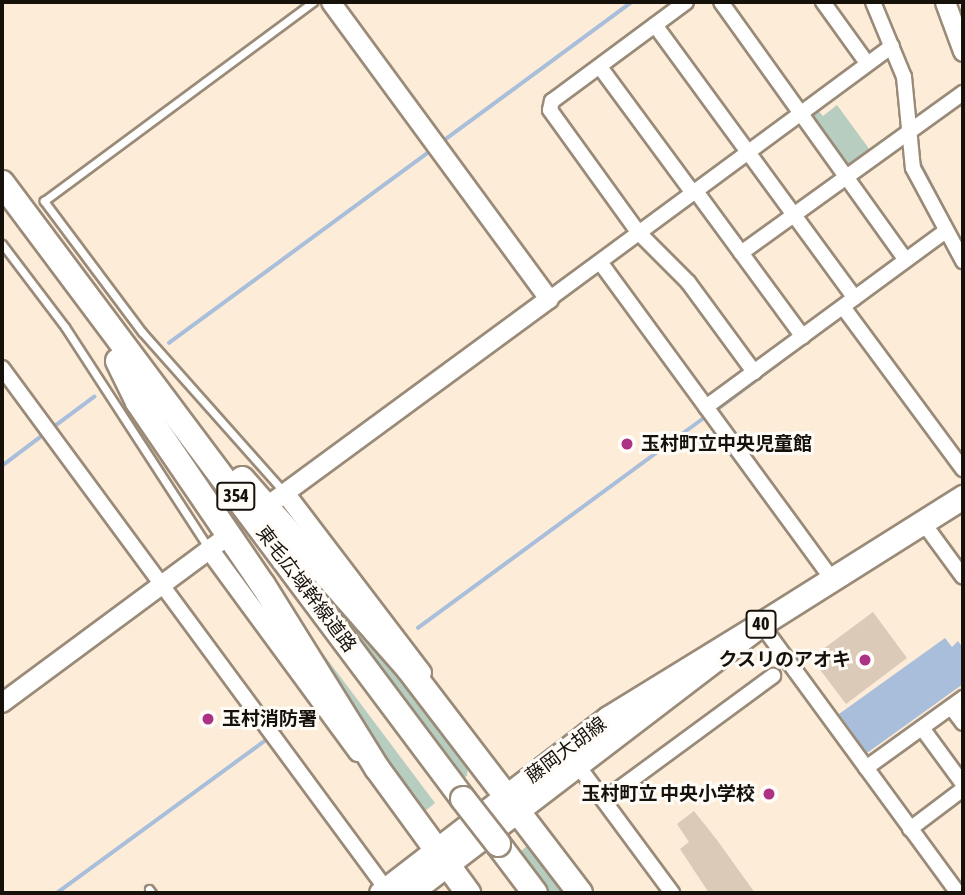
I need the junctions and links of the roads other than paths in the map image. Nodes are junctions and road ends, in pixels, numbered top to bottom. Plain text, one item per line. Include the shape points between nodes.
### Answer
1 (313, 2) edge
2 (331, 2) edge
3 (686, 2) edge
4 (721, 2) edge
5 (823, 2) edge
6 (873, 2) edge
7 (945, 2) edge
8 (655, 25) junction
9 (892, 46) junction
10 (963, 51) edge
11 (867, 63) junction
12 (600, 67) junction
13 (963, 93) edge
14 (798, 114) junction
15 (906, 130) junction
16 (746, 151) junction
17 (844, 176) junction
18 (2, 183) edge
19 (693, 191) junction
20 (2, 208) edge
21 (793, 213) junction
22 (946, 231) junction
23 (638, 232) junction
24 (2, 244) edge
25 (741, 253) junction
26 (906, 260) junction
27 (963, 261) edge
28 (600, 262) junction
29 (549, 299) junction
30 (849, 302) junction
31 (803, 337) junction
32 (118, 361) junction
33 (2, 368) edge
34 (754, 372) junction
35 (146, 377) junction
36 (706, 407) junction
37 (963, 469) edge
38 (285, 492) junction
39 (963, 497) edge
40 (270, 504) dead end
41 (922, 522) junction
42 (225, 538) dead end
43 (209, 549) junction
44 (963, 577) edge
45 (831, 578) junction
46 (162, 584) junction
47 (761, 624) junction
48 (773, 676) dead end
49 (432, 698) junction
50 (957, 702) edge
51 (2, 703) edge
52 (963, 723) edge
53 (922, 728) junction
54 (570, 755) junction
55 (377, 768) junction
56 (866, 768) junction
57 (963, 786) edge
58 (604, 800) junction
59 (458, 804) junction
60 (514, 808) junction
61 (910, 828) junction
62 (491, 849) junction
63 (440, 851) junction
64 (580, 888) edge
65 (389, 892) edge
66 (410, 893) edge
67 (468, 893) edge
68 (515, 893) edge
69 (534, 893) edge
70 (672, 893) edge
71 (958, 893) edge

1 - 38 lane via 44,201 149,341
2 - 29 street
3 - 8 street
4 - 14 street
5 - 11 street
6 - 9 street
7 - 10 main road
8 - 12 street
8 - 16 street
9 - 11 street
9 - 15 street via 906,86
11 - 14 street
12 - 19 street
12 - 23 street via 552,101 550,110
13 - 15 street
14 - 16 street
14 - 17 street
15 - 17 street
15 - 22 street via 913,168
16 - 19 street
16 - 21 street
17 - 21 street
17 - 26 street
18 - 35 highway, 東毛広域幹線道路 / 354
19 - 23 street
19 - 25 street
20 - 32 highway, 東毛広域幹線道路 / 354
21 - 25 street
21 - 30 street
22 - 26 street
22 - 27 street
23 - 28 street
23 - 34 street via 688,282
24 - 43 lane via 65,327
25 - 31 street
26 - 30 street
28 - 29 street
28 - 36 street
29 - 38 street
30 - 31 street
30 - 37 street
31 - 34 street
32 - 55 highway, 354 via 138,402 263,584
32 - 59 highway, 東毛広域幹線道路 / 354
33 - 46 street
34 - 36 street
35 - 49 highway, 354 via 175,399
35 - 59 highway, 東毛広域幹線道路 / 354
36 - 45 street
38 - 40 street
38 - 49 street via 411,653
39 - 41 main road, 藤岡大胡線 / 40
41 - 44 street
41 - 45 main road, 藤岡大胡線 / 40
42 - 43 street
43 - 46 street
43 - 55 street via 347,742
45 - 47 main road, 藤岡大胡線 / 40
46 - 51 street
46 - 65 street
47 - 54 main road, 藤岡大胡線 / 40 via 690,677
47 - 54 main road, 藤岡大胡線 / 40 via 662,682
47 - 56 street
48 - 58 street
49 - 60 highway, 354
50 - 52 street
50 - 53 street
53 - 56 street
53 - 57 street
54 - 58 street
54 - 60 main road, 藤岡大胡線 / 40
55 - 63 highway, 354
56 - 61 street
57 - 61 street
58 - 70 street
59 - 62 highway, 東毛広域幹線道路 / 354
60 - 63 main road, 藤岡大胡線 / 40
60 - 64 highway, 354
61 - 71 street
62 - 68 highway, 東毛広域幹線道路 / 354
62 - 69 highway, 東毛広域幹線道路 / 354
63 - 65 main road, 藤岡大胡線 / 40
63 - 66 main road, 藤岡大胡線 / 40
63 - 67 highway, 354

